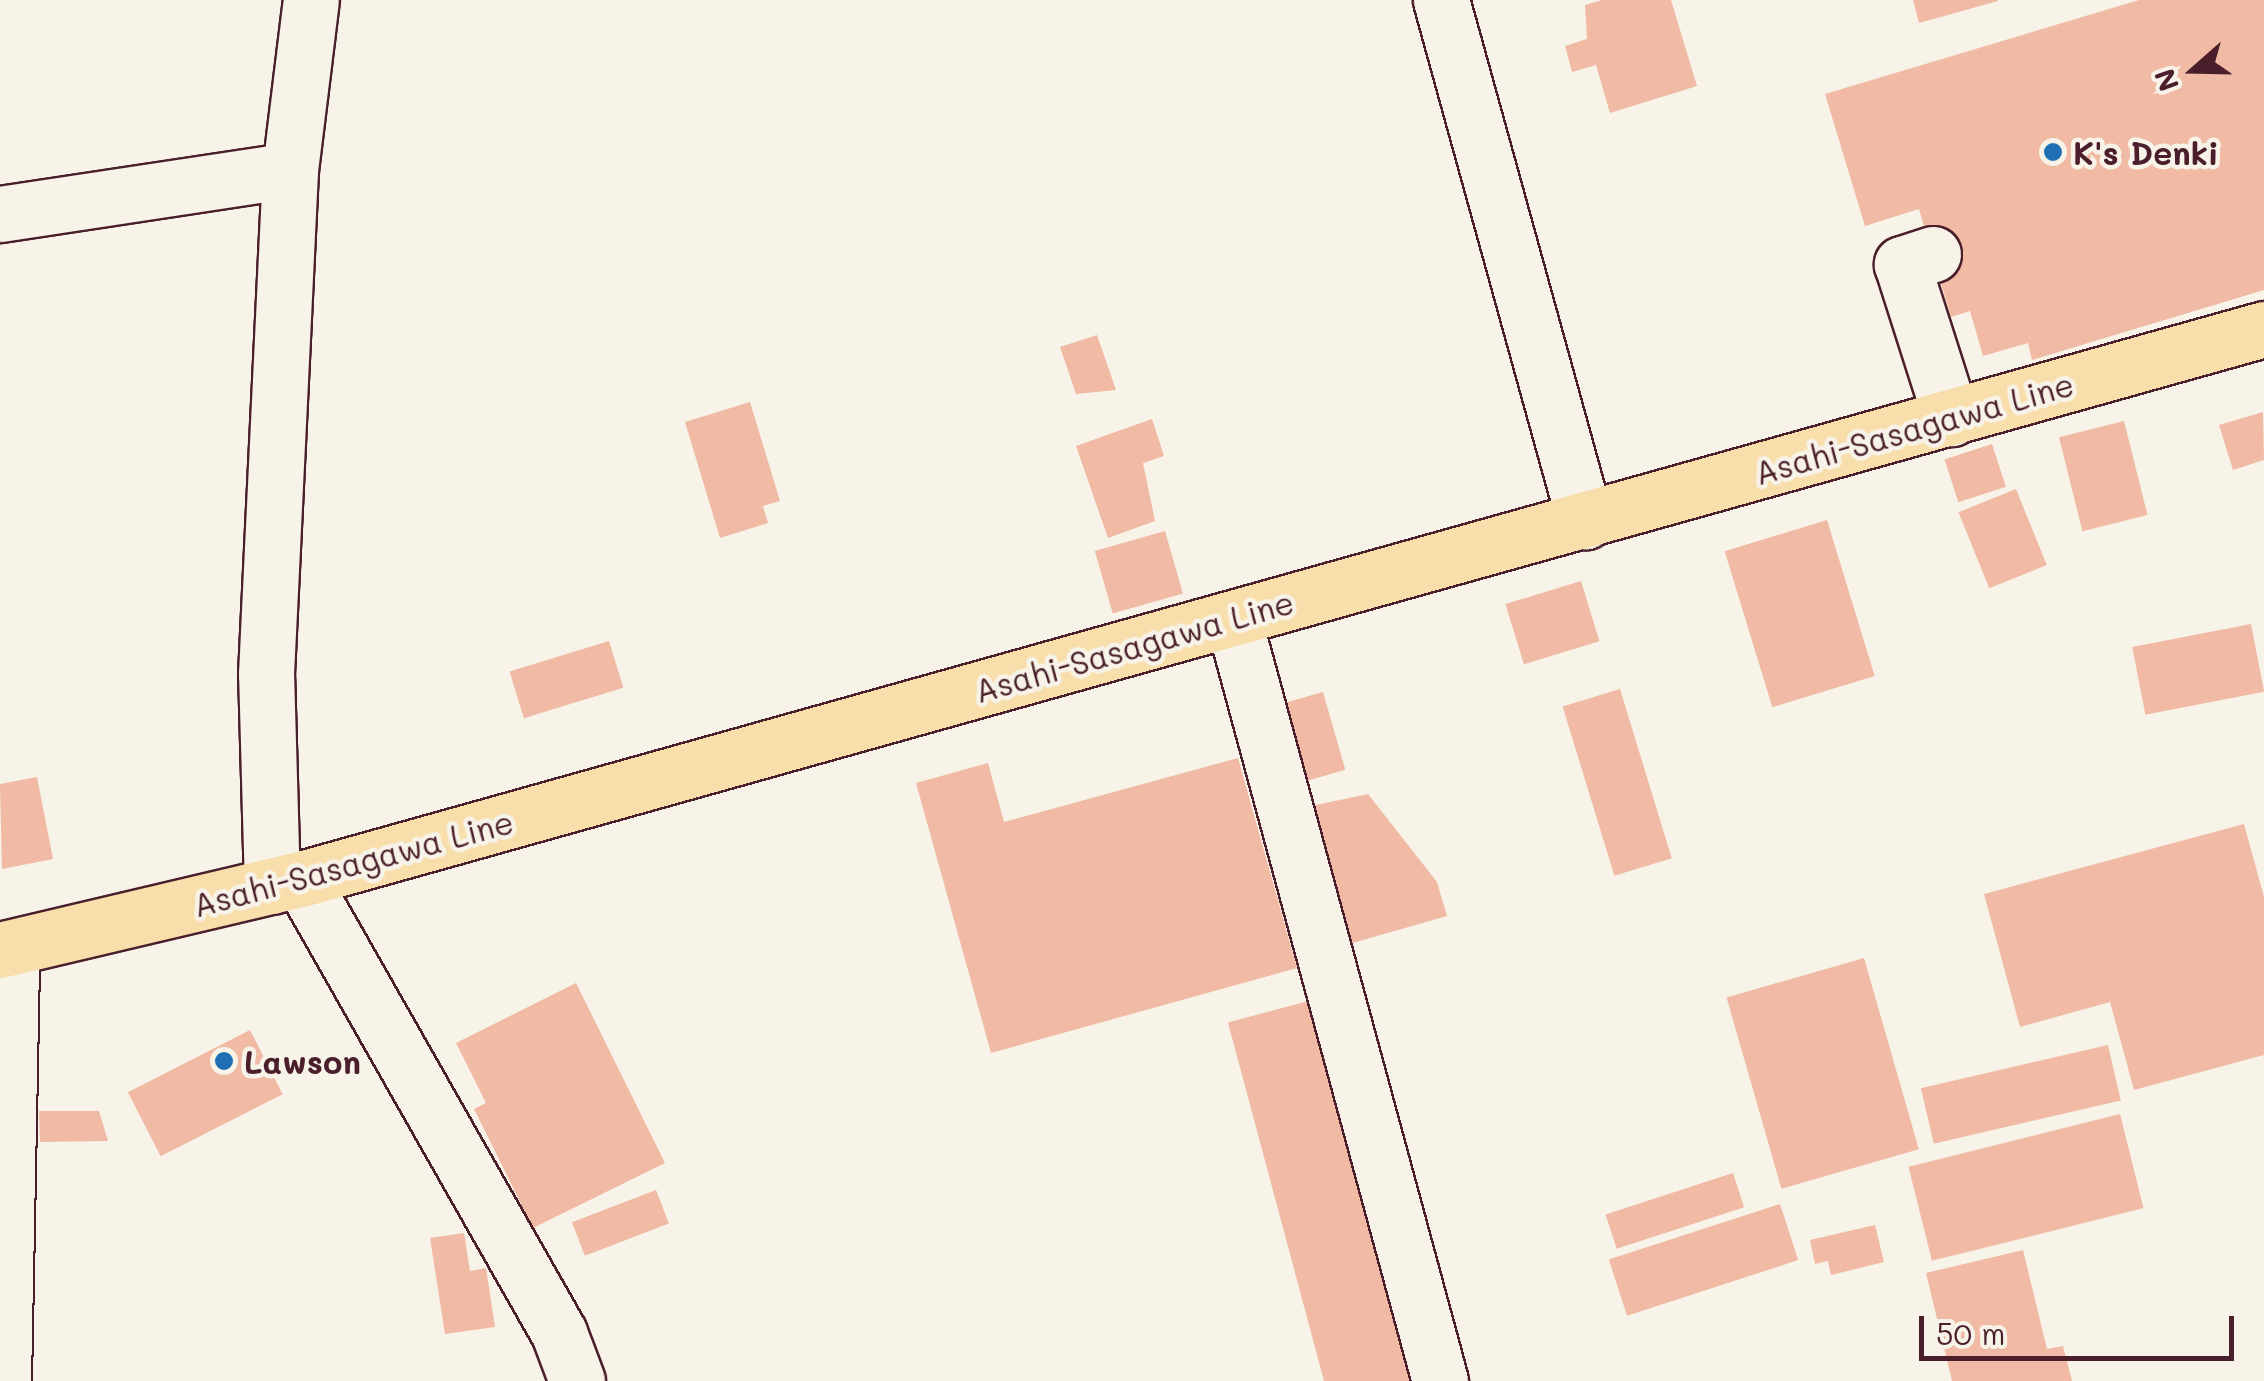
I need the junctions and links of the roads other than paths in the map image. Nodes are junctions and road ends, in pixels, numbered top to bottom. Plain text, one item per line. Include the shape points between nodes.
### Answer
1 (310, 0) edge
2 (1441, 0) edge
3 (290, 170) junction
4 (0, 214) edge
5 (1933, 254) dead end
6 (2264, 329) edge
7 (1952, 418) junction
8 (1585, 521) junction
9 (1233, 618) junction
10 (286, 883) junction
11 (6, 949) edge
12 (3, 1381) edge
13 (577, 1381) edge
14 (1440, 1381) edge

1 - 3 street
2 - 8 street
3 - 4 street
3 - 10 street via 266,674
5 - 7 street via 1902,264
6 - 7 main road, Asahi-Sasagawa Line
7 - 8 main road, Asahi-Sasagawa Line
8 - 9 main road, Asahi-Sasagawa Line
9 - 10 main road, Asahi-Sasagawa Line
9 - 14 street
10 - 11 main road, Asahi-Sasagawa Line
10 - 13 street via 559,1333
11 - 12 street

